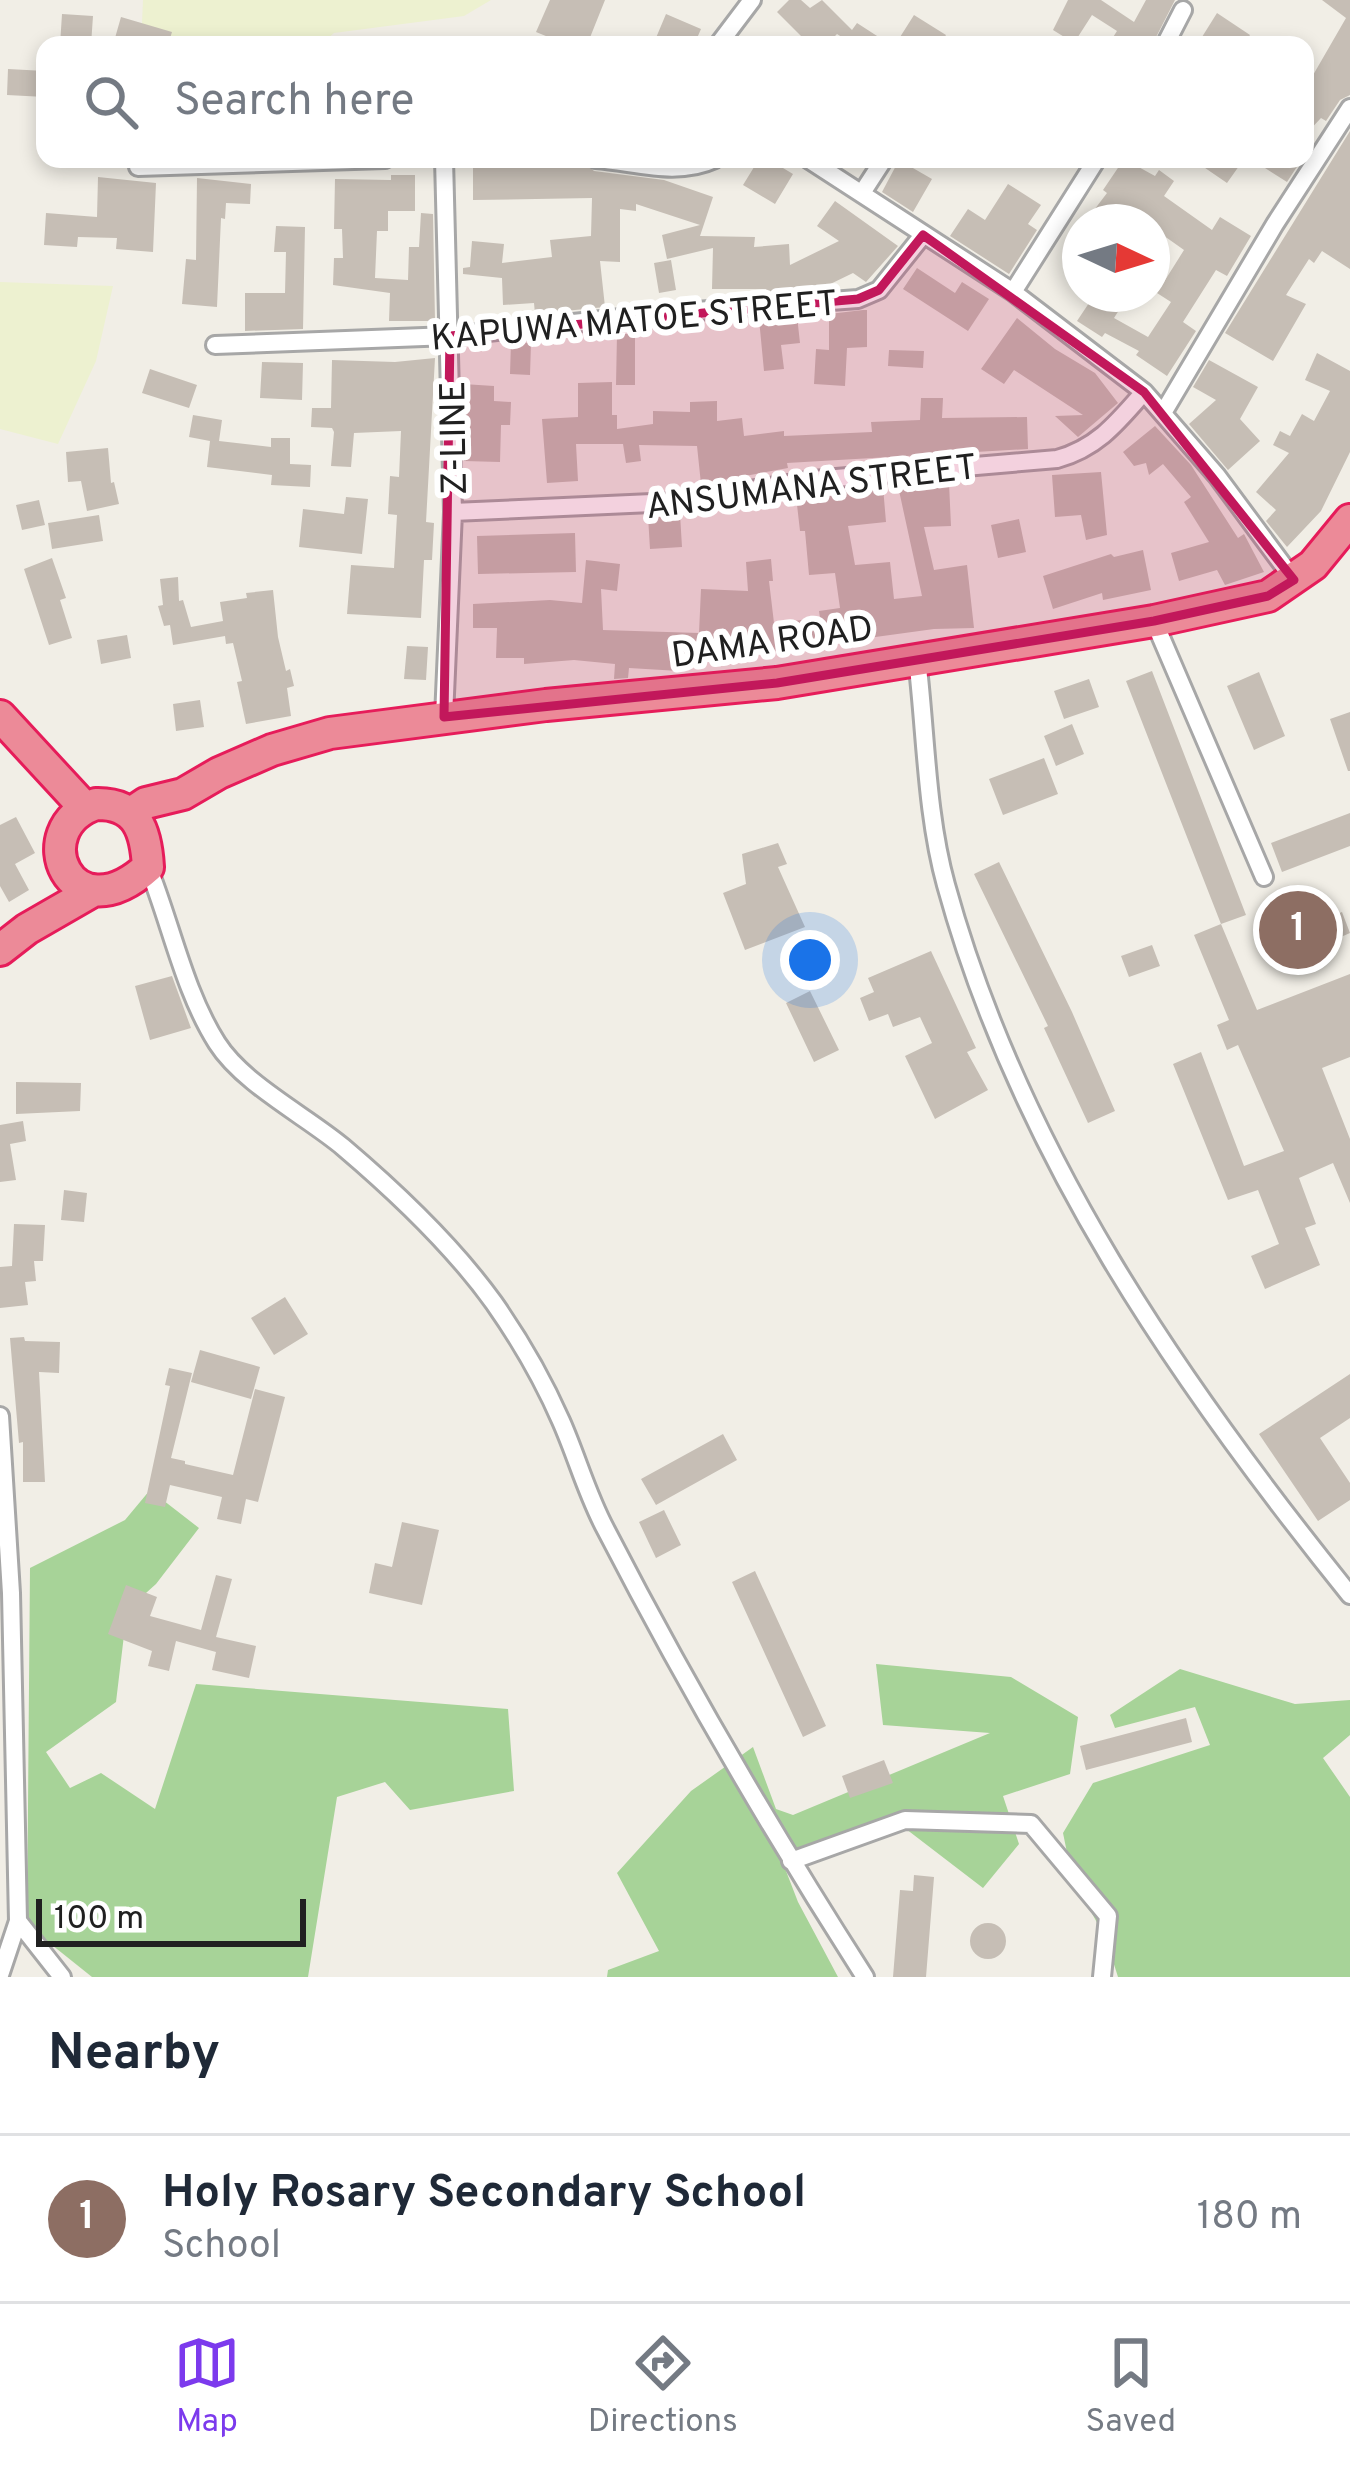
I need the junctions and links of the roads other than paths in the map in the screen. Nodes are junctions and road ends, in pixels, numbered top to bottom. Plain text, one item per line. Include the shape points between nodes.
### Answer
1 (752, 0) edge
2 (1183, 10) dead end
3 (722, 36) edge
4 (1170, 36) edge
5 (1350, 108) edge
6 (1314, 164) edge
7 (444, 168) edge
8 (822, 168) edge
9 (878, 168) edge
10 (1091, 168) edge
11 (1311, 168) edge
12 (862, 193) junction
13 (923, 235) junction
14 (1013, 292) junction
15 (450, 336) junction
16 (215, 345) dead end
17 (1144, 392) junction
18 (1163, 413) junction
19 (453, 512) junction
20 (1350, 520) edge
21 (1294, 580) junction
22 (1154, 621) junction
23 (917, 659) junction
24 (0, 716) edge
25 (443, 717) junction
26 (183, 794) junction
27 (131, 813) junction
28 (76, 816) junction
29 (148, 855) junction
30 (65, 869) junction
31 (1264, 877) dead end
32 (93, 891) junction
33 (27, 929) junction
34 (0, 950) edge
35 (0, 1416) edge
36 (1350, 1595) edge
37 (791, 1861) junction
38 (18, 1922) junction
39 (0, 1936) edge
40 (0, 1975) edge
41 (62, 1977) edge
42 (865, 1977) edge
43 (1102, 1977) edge

1 - 3 street
2 - 4 street
5 - 6 street
7 - 15 street, Z-LINE
8 - 12 street
9 - 12 street
10 - 14 street
11 - 18 street
12 - 13 street
13 - 14 street
13 - 15 street, KAPUWA MATOE STREET via 879,290 858,299
14 - 17 street
15 - 16 street, KAPUWA MATOE STREET
15 - 19 street, Z-LINE
17 - 18 street
17 - 19 street, ANSUMANA STREET via 1106,436 1057,459 813,480 674,502
18 - 21 street
19 - 25 street, Z-LINE
20 - 21 highway, DAMA ROAD
21 - 22 highway, DAMA ROAD via 1268,596
22 - 23 highway, DAMA ROAD
22 - 31 street
23 - 25 highway, DAMA ROAD via 777,683
23 - 36 street via 945,881 1021,1088 1109,1259 1180,1373
24 - 28 highway
25 - 26 highway, DAMA ROAD via 272,750
26 - 27 highway, DAMA ROAD
26 - 29 highway
27 - 28 highway via 109,804
27 - 29 highway
28 - 30 highway via 60,846
29 - 32 highway via 117,890
29 - 37 street via 219,1046 343,1148 492,1301 561,1420 656,1626
30 - 32 highway
30 - 33 highway
32 - 33 highway
33 - 34 highway
35 - 38 street
37 - 42 street
37 - 43 street via 904,1820 1030,1824 1108,1916
38 - 39 street
38 - 40 street
38 - 41 street

